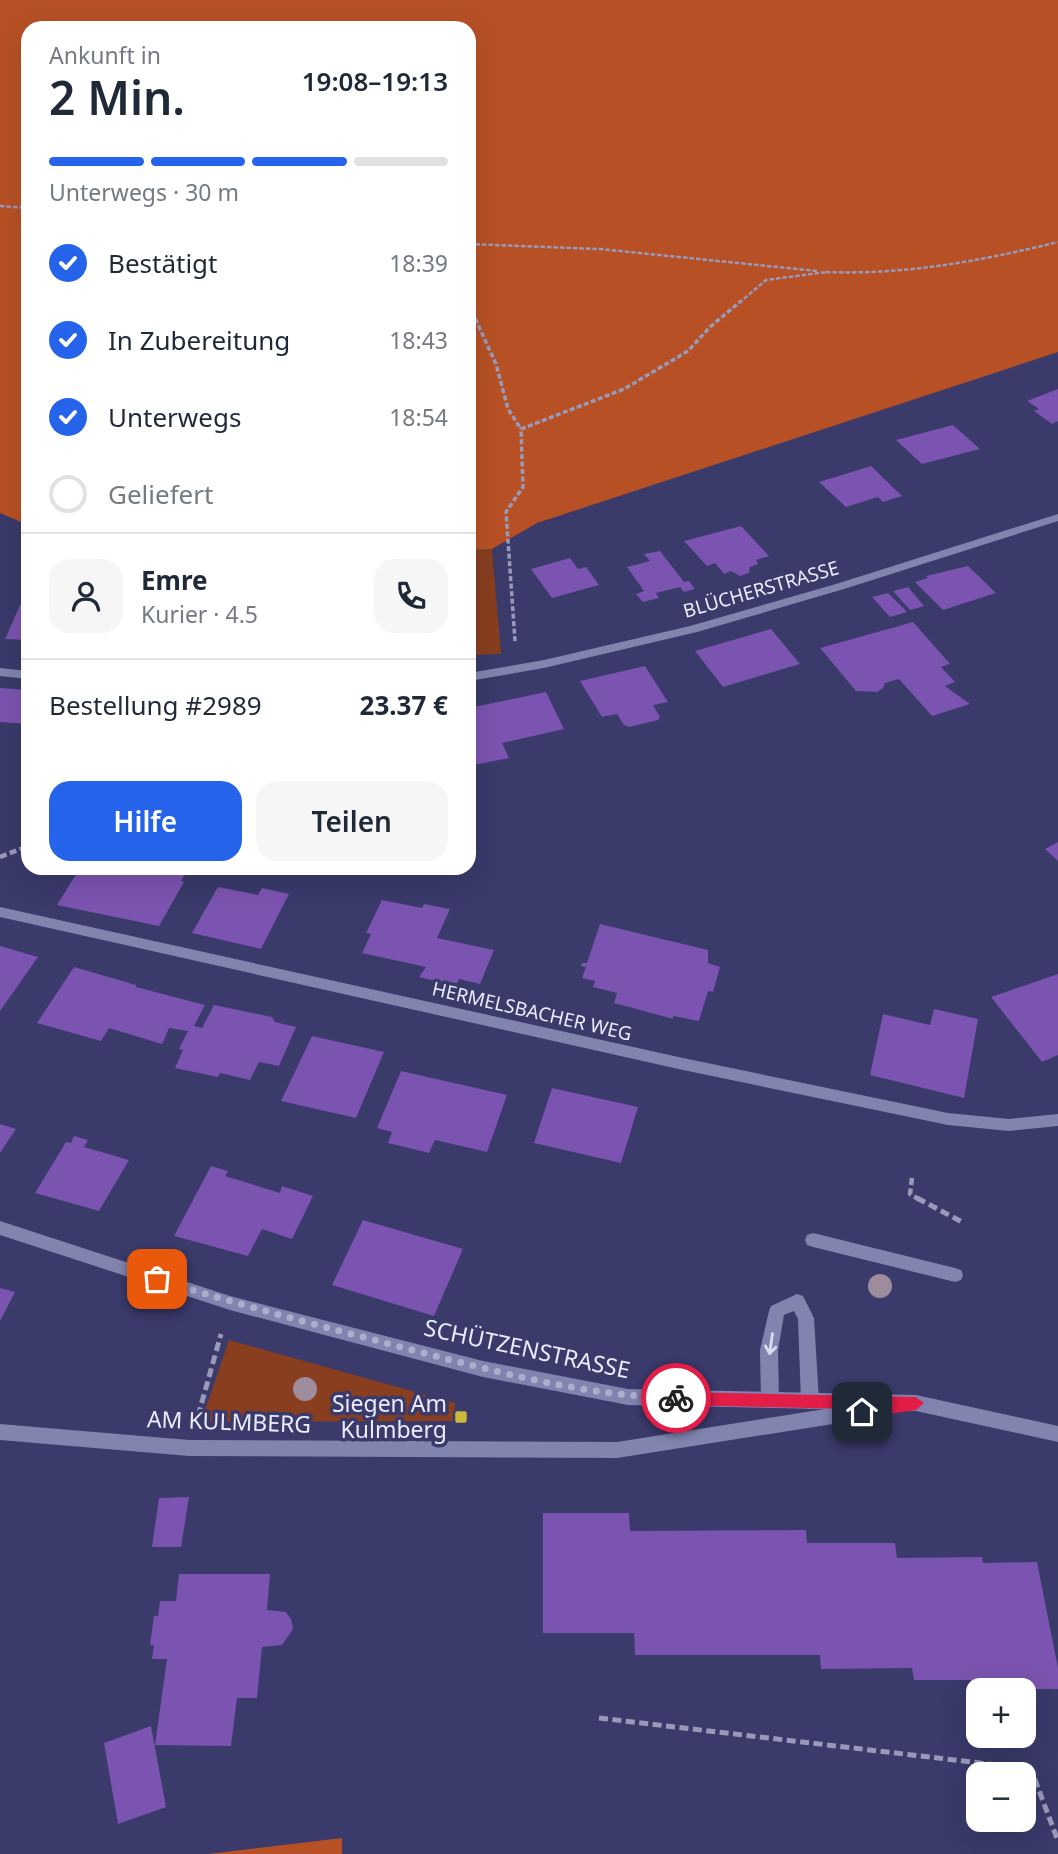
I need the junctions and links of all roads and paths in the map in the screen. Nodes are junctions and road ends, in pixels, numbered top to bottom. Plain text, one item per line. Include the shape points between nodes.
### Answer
1 (0, 206) edge
2 (21, 208) edge
3 (1058, 242) edge
4 (476, 244) edge
5 (827, 272) junction
6 (476, 320) edge
7 (521, 429) junction
8 (1058, 517) edge
9 (515, 643) dead end
10 (0, 672) edge
11 (21, 674) edge
12 (476, 676) edge
13 (21, 849) edge
14 (0, 857) edge
15 (0, 912) edge
16 (1058, 1120) edge
17 (912, 1178) dead end
18 (964, 1223) dead end
19 (0, 1228) edge
20 (813, 1240) dead end
21 (955, 1275) dead end
22 (230, 1303) junction
23 (771, 1400) junction
24 (810, 1401) junction
25 (916, 1403) junction
26 (0, 1432) edge
27 (1058, 1434) edge
28 (189, 1448) junction
29 (599, 1718) dead end
30 (1058, 1842) edge

1 - 2 path
3 - 5 path via 951,264 859,274
4 - 5 path via 593,249
5 - 7 path via 766,280 677,357 624,389
6 - 7 path
7 - 9 path via 523,486 506,512
8 - 12 street, BLÜCHERSTRASSE via 720,623 581,657
10 - 11 street
13 - 14 path
15 - 16 street, HERMELSBACHER WEG via 948,1119 1009,1125
17 - 18 path via 910,1194
19 - 22 street, SCHÜTZENSTRASSE
20 - 21 street
22 - 23 street, SCHÜTZENSTRASSE via 483,1369 628,1396
22 - 28 path
23 - 24 street, SCHÜTZENSTRASSE
24 -> 23 street via 806,1318 797,1301 777,1311 769,1350
24 - 25 street, SCHÜTZENSTRASSE
25 - 27 street, SCHÜTZENSTRASSE
25 - 28 street, AM KULMBERG via 617,1450
26 - 28 street, AM KULMBERG
29 - 30 path via 1031,1769

